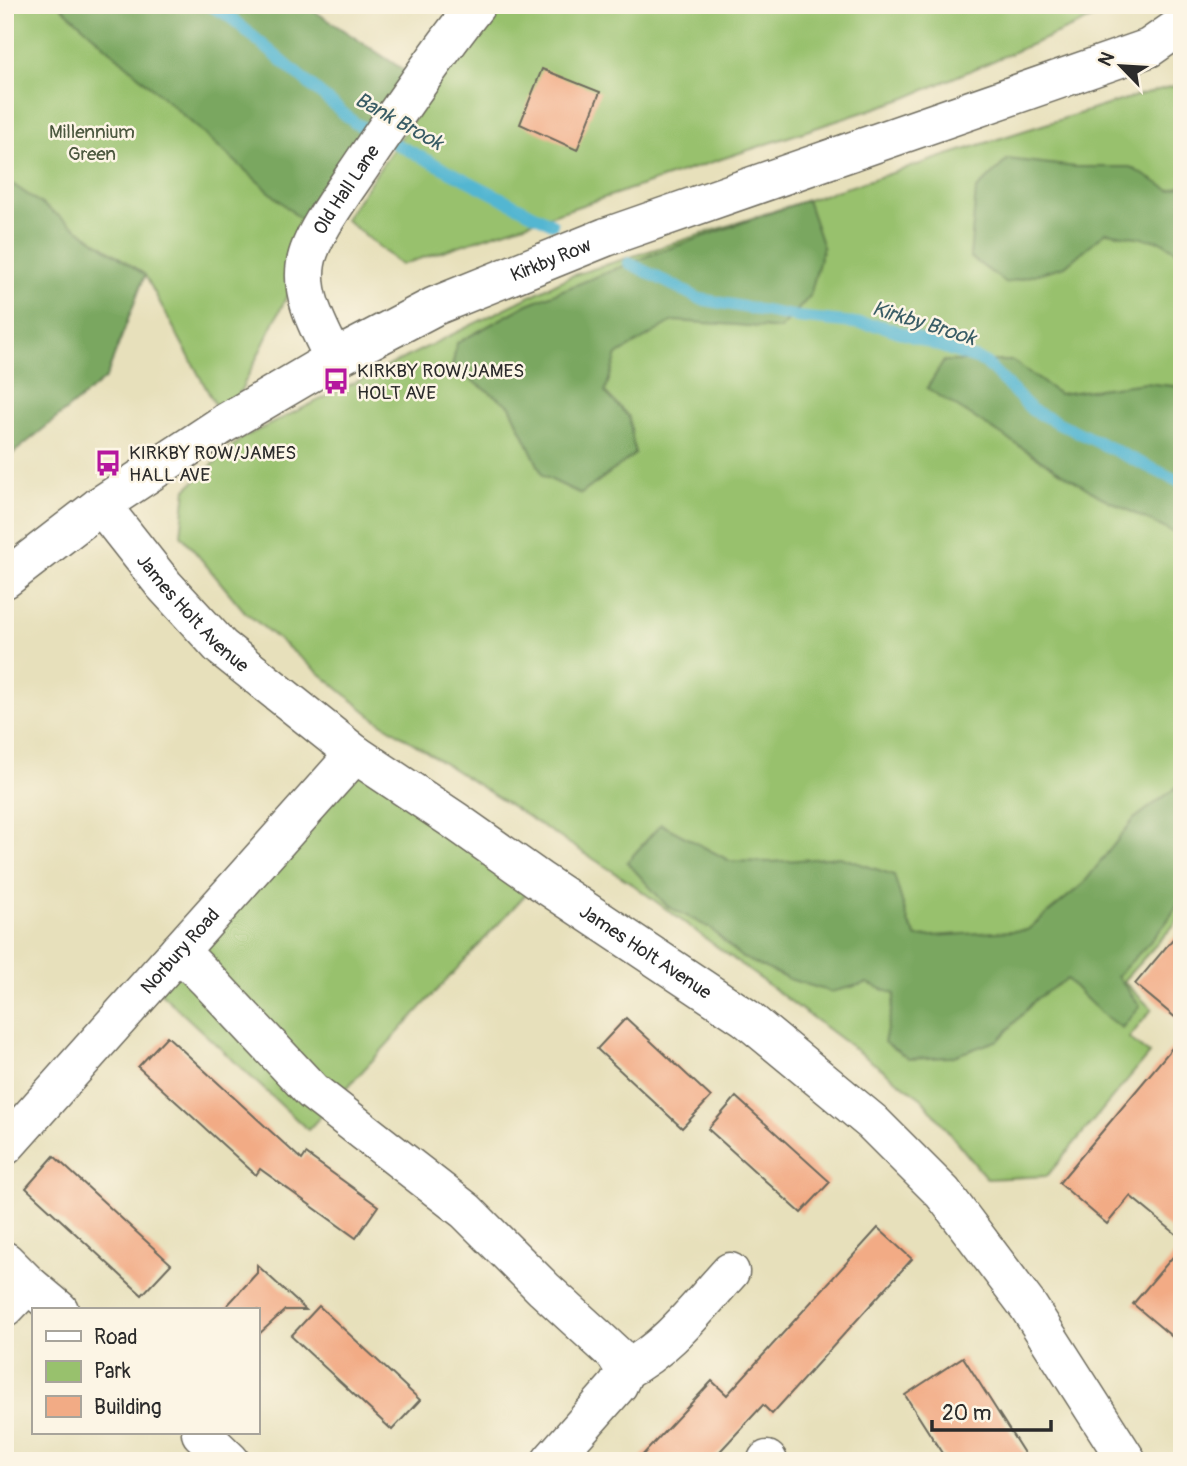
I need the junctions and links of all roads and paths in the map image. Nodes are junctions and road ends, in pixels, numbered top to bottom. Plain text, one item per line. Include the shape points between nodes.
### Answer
1 (476, 5) edge
2 (1182, 24) edge
3 (1166, 48) edge
4 (334, 359) junction
5 (101, 505) junction
6 (5, 579) edge
7 (355, 754) junction
8 (179, 951) junction
9 (5, 1146) edge
10 (730, 1272) dead end
11 (13, 1284) edge
12 (55, 1308) edge
13 (625, 1370) junction
14 (202, 1434) edge
15 (230, 1461) edge
16 (551, 1461) edge
17 (1127, 1461) edge

1 - 4 street, Old Hall Lane via 437,55 317,234 306,262 304,289
2 - 3 street, Kirkby Row
3 - 4 street, Kirkby Row via 607,237 435,306
4 - 5 street, Kirkby Row via 225,423
5 - 6 street, Kirkby Row
5 - 7 street, James Holt Avenue via 164,585 221,647
7 - 8 street, Norbury Road
7 - 17 street, James Holt Avenue via 746,1018 872,1122 943,1193 1028,1307
8 - 9 street, Norbury Road
8 - 13 street via 312,1091 466,1211 615,1354
10 - 13 street via 665,1343
11 - 12 street
13 - 16 street via 618,1385
14 - 15 street

